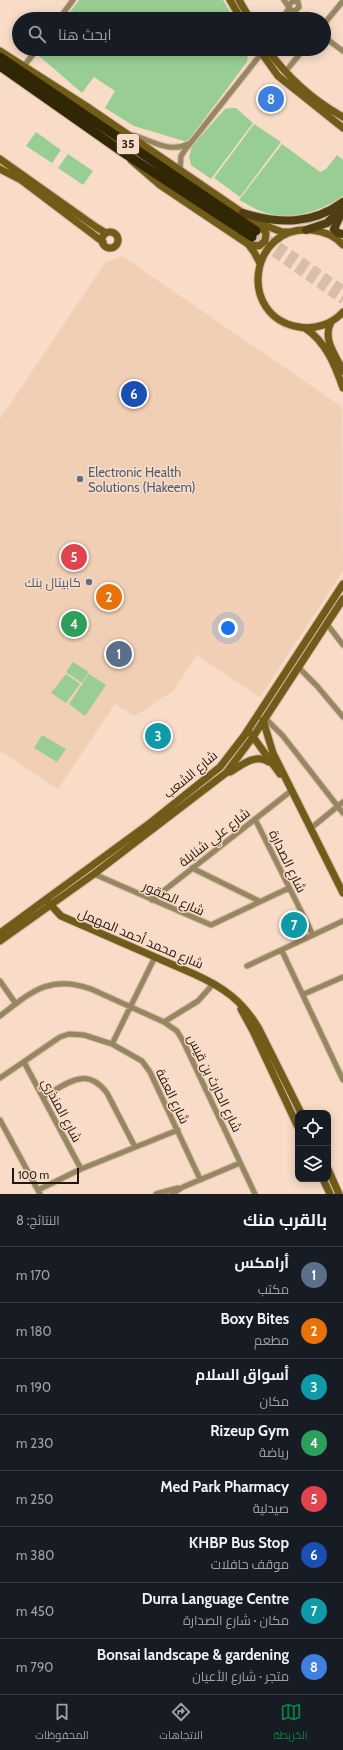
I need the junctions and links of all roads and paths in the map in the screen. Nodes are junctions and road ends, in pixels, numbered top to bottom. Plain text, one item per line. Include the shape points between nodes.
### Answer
1 (73, 0) edge
2 (230, 0) edge
3 (239, 0) edge
4 (284, 0) edge
5 (343, 1) edge
6 (290, 5) edge
7 (64, 12) edge
8 (237, 12) edge
9 (246, 12) edge
10 (331, 16) edge
11 (331, 42) edge
12 (0, 51) edge
13 (343, 51) edge
14 (32, 56) edge
15 (258, 56) edge
16 (265, 56) edge
17 (267, 56) edge
18 (298, 56) edge
19 (0, 57) edge
20 (24, 66) junction
21 (1, 67) edge
22 (285, 72) junction
23 (343, 117) edge
24 (343, 128) edge
25 (126, 138) junction
26 (192, 141) junction
27 (0, 159) edge
28 (0, 168) edge
29 (178, 168) junction
30 (343, 202) edge
31 (343, 208) edge
32 (343, 212) edge
33 (243, 214) junction
34 (306, 230) junction
35 (291, 232) junction
36 (106, 233) junction
37 (253, 234) junction
38 (343, 234) edge
39 (102, 242) junction
40 (343, 246) edge
41 (260, 264) junction
42 (342, 313) edge
43 (331, 322) junction
44 (305, 328) junction
45 (343, 372) edge
46 (343, 388) edge
47 (343, 584) edge
48 (343, 599) edge
49 (327, 624) junction
50 (308, 636) junction
51 (315, 641) junction
52 (343, 645) edge
53 (298, 667) junction
54 (343, 717) edge
55 (264, 719) junction
56 (248, 730) junction
57 (253, 737) junction
58 (272, 764) junction
59 (226, 774) junction
60 (285, 778) junction
61 (291, 791) junction
62 (343, 802) edge
63 (338, 806) junction
64 (343, 813) edge
65 (255, 819) junction
66 (310, 829) junction
67 (192, 868) junction
68 (94, 874) junction
69 (289, 888) junction
70 (343, 893) edge
71 (45, 898) junction
72 (152, 900) junction
73 (259, 902) junction
74 (50, 905) junction
75 (343, 921) edge
76 (0, 933) edge
77 (313, 935) junction
78 (0, 941) edge
79 (282, 951) junction
80 (155, 957) junction
81 (247, 966) dead end
82 (343, 976) edge
83 (0, 981) edge
84 (214, 983) junction
85 (304, 994) junction
86 (231, 996) junction
87 (16, 1004) junction
88 (130, 1006) junction
89 (0, 1016) edge
90 (164, 1022) junction
91 (112, 1044) junction
92 (24, 1062) junction
93 (0, 1078) edge
94 (343, 1080) edge
95 (43, 1097) junction
96 (299, 1110) edge
97 (0, 1120) edge
98 (295, 1121) edge
99 (178, 1130) junction
100 (136, 1147) junction
101 (240, 1162) junction
102 (81, 1169) junction
103 (331, 1176) edge
104 (200, 1179) junction
105 (324, 1182) edge
106 (183, 1187) junction
107 (39, 1192) edge
108 (156, 1194) edge
109 (172, 1194) edge
110 (255, 1194) edge
111 (330, 1194) edge
112 (339, 1194) edge

1 - 7 street
2 - 8 street
3 - 9 street
4 - 6 street
5 - 10 street
11 - 13 street
12 - 20 street
14 - 20 street
15 - 26 street
16 - 24 street via 278,76
17 - 22 street
18 - 22 street
19 - 25 highway, 35
20 - 25 street
21 - 37 highway, 35 via 124,153
22 - 23 street via 310,94
25 - 26 street via 171,148
25 - 29 highway via 168,166
25 - 37 highway, 35
26 - 29 street via 181,156
27 - 36 street
28 - 39 street via 21,180
29 - 33 street
30 - 33 main road via 316,218 294,221 269,220
31 - 34 main road via 327,223
32 - 38 main road via 334,227 338,233
33 - 37 street
34 - 35 street
34 - 40 street via 325,233
35 - 37 street
35 - 41 street via 272,244
36 - 39 street
36 - 39 street via 116,234 118,243 110,248
37 - 41 street via 254,252
41 - 44 street via 258,286 265,305 281,321
42 - 43 street
43 - 44 street
43 - 45 street via 328,337
44 - 46 street via 324,345
47 - 50 street, شارع الشعب
48 - 49 street, شارع الشعب
49 - 51 street, شارع الشعب
49 - 52 street
50 - 51 street via 314,636
50 - 56 street, شارع الشعب
51 - 53 street, شارع الشعب
53 - 54 street
53 - 55 street, شارع الشعب
55 - 57 street, شارع الشعب
55 - 60 street via 270,746
55 - 63 street via 282,736
56 - 57 street
56 - 71 street, شارع الشعب via 230,756 209,777
57 - 58 street
57 - 59 street, شارع الشعب
58 - 59 street via 255,758
58 - 60 street
59 - 68 street, شارع الشعب
60 - 61 street
61 - 65 street, شارع علي شنابلة
61 - 66 street
62 - 63 street
63 - 64 street
63 - 66 street
65 - 67 street, شارع علي شنابلة
65 - 69 street, شارع الصدارة
66 - 70 street
67 - 72 street, شارع علي شنابلة
67 - 73 street
68 - 72 street, شارع الصقور
68 - 74 street, شارع الشعب
69 - 73 street, شارع الصقور
69 - 77 street, شارع الصدارة
71 - 74 street, شارع محمد أحمد المهمل
71 - 76 street, شارع الشعب
72 - 73 street, شارع الصقور via 211,925
74 - 78 street, شارع الشعب
74 - 80 street, شارع محمد أحمد المهمل via 61,916
75 - 77 street
77 - 79 street
79 - 81 street
79 - 85 street
80 - 84 street, شارع محمد أحمد المهمل
80 - 88 street
82 - 85 street
83 - 87 street
84 - 86 street, شارع محمد أحمد المهمل
84 - 90 street via 198,1001
85 - 94 street
86 - 96 street, شارع محمد أحمد المهمل via 255,1022
86 - 98 street, شارع محمد أحمد المهمل via 251,1027
87 - 88 street, شارع الحارث بن قيس via 44,987 67,983 78,984
87 - 89 street, شارع الحارث بن قيس
88 - 90 street, شارع الحارث بن قيس
88 - 91 street
90 - 101 street, شارع الحارث بن قيس via 177,1031 183,1041
91 - 92 street, شارع العفة via 84,1035 69,1034 60,1037
91 - 99 street, شارع العفة via 136,1056 147,1067
92 - 93 street, شارع العفة
92 - 95 street, شارع المنذري
95 - 100 street via 82,1077 93,1080 107,1093
95 - 102 street, شارع المنذري
97 - 107 street
99 - 100 street
99 - 104 street, شارع العفة
100 - 102 street
101 - 104 street
101 - 110 street, شارع الحارث بن قيس
102 - 107 street
103 - 112 street
104 - 106 street
105 - 111 street
106 - 108 street
106 - 109 street

